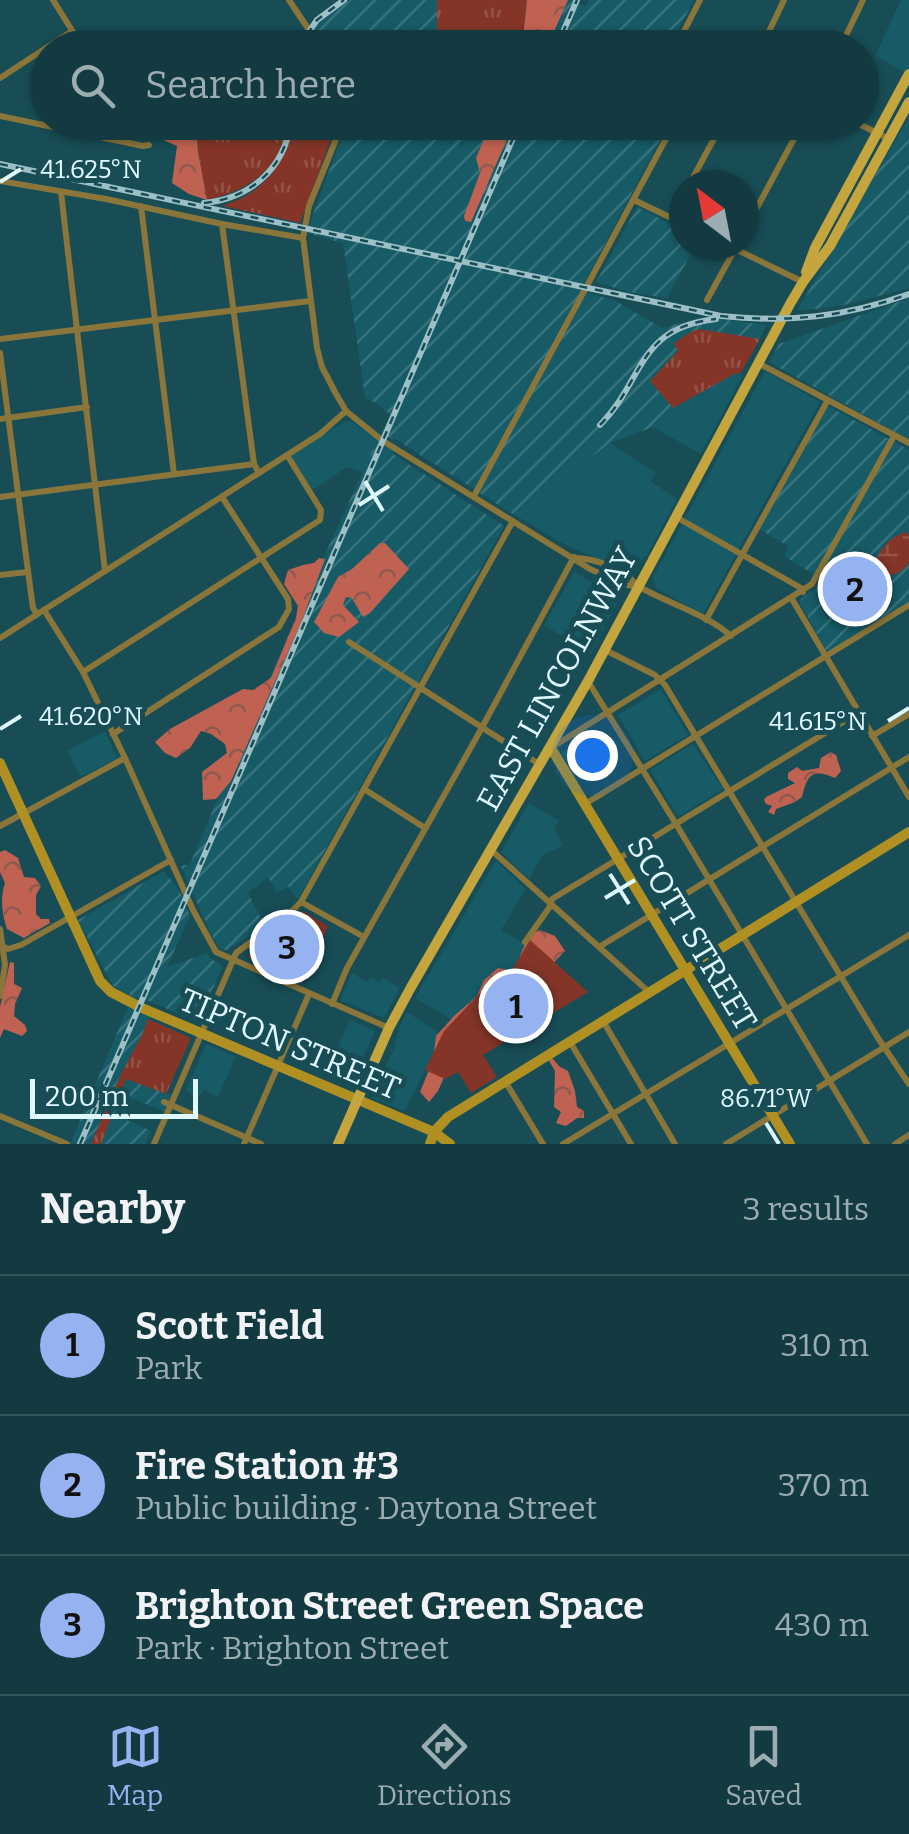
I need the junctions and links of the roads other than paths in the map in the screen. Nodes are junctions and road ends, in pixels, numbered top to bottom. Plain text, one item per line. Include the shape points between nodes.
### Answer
1 (52, 0) edge
2 (289, 0) edge
3 (700, 0) edge
4 (784, 0) edge
5 (863, 0) edge
6 (71, 30) edge
7 (309, 30) edge
8 (685, 30) edge
9 (770, 30) edge
10 (849, 30) edge
11 (30, 58) edge
12 (909, 74) edge
13 (0, 78) edge
14 (897, 96) junction
15 (909, 103) edge
16 (0, 116) edge
17 (30, 121) edge
18 (879, 134) edge
19 (883, 136) junction
20 (119, 140) edge
21 (336, 140) edge
22 (666, 140) edge
23 (713, 140) edge
24 (793, 140) edge
25 (149, 145) dead end
26 (697, 170) edge
27 (0, 182) edge
28 (60, 192) junction
29 (634, 200) junction
30 (759, 204) edge
31 (140, 206) junction
32 (669, 217) edge
33 (222, 224) junction
34 (303, 238) junction
35 (759, 259) edge
36 (726, 260) edge
37 (803, 282) junction
38 (707, 300) dead end
39 (310, 301) junction
40 (232, 310) junction
41 (154, 320) junction
42 (77, 330) junction
43 (0, 339) edge
44 (0, 354) edge
45 (758, 363) junction
46 (828, 400) junction
47 (86, 407) junction
48 (346, 411) junction
49 (10, 418) junction
50 (0, 419) edge
51 (894, 436) junction
52 (909, 444) edge
53 (287, 455) junction
54 (254, 464) junction
55 (259, 473) junction
56 (174, 474) junction
57 (96, 484) junction
58 (19, 495) junction
59 (474, 496) junction
60 (0, 497) edge
61 (222, 497) junction
62 (676, 517) junction
63 (512, 521) junction
64 (741, 555) junction
65 (262, 558) junction
66 (574, 558) junction
67 (105, 571) junction
68 (28, 572) junction
69 (0, 575) edge
70 (638, 586) junction
71 (804, 592) junction
72 (792, 599) junction
73 (909, 605) edge
74 (40, 612) junction
75 (706, 620) junction
76 (730, 636) junction
77 (0, 638) edge
78 (349, 642) dead end
79 (605, 650) junction
80 (825, 657) junction
81 (83, 672) junction
82 (660, 680) junction
83 (588, 682) junction
84 (420, 689) junction
85 (608, 713) junction
86 (858, 713) junction
87 (909, 714) edge
88 (482, 728) junction
89 (113, 734) junction
90 (872, 736) junction
91 (696, 737) junction
92 (551, 748) junction
93 (125, 758) junction
94 (909, 758) edge
95 (0, 763) edge
96 (540, 765) junction
97 (892, 768) junction
98 (642, 770) junction
99 (364, 789) junction
100 (729, 791) junction
101 (909, 797) edge
102 (585, 804) junction
103 (24, 814) junction
104 (676, 824) junction
105 (0, 826) edge
106 (425, 828) junction
107 (909, 832) edge
108 (762, 846) junction
109 (490, 850) junction
110 (619, 859) junction
111 (171, 860) junction
112 (708, 879) junction
113 (796, 901) junction
114 (301, 902) junction
115 (550, 904) junction
116 (652, 914) junction
117 (71, 918) junction
118 (0, 929) edge
119 (909, 934) edge
120 (742, 935) junction
121 (364, 937) junction
122 (524, 942) dead end
123 (21, 946) junction
124 (4, 947) junction
125 (598, 947) junction
126 (233, 960) junction
127 (4, 965) junction
128 (686, 970) junction
129 (841, 976) junction
130 (650, 993) junction
131 (309, 994) junction
132 (0, 996) edge
133 (332, 1004) junction
134 (786, 1008) junction
135 (603, 1022) junction
136 (389, 1028) junction
137 (909, 1032) edge
138 (202, 1033) junction
139 (570, 1042) junction
140 (730, 1042) junction
141 (885, 1048) junction
142 (278, 1066) junction
143 (505, 1081) junction
144 (830, 1081) junction
145 (909, 1084) edge
146 (646, 1093) junction
147 (357, 1101) junction
148 (168, 1104) junction
149 (613, 1114) junction
150 (773, 1115) junction
151 (0, 1116) edge
152 (442, 1120) junction
153 (909, 1135) edge
154 (432, 1138) edge
155 (245, 1141) edge
156 (449, 1142) edge
157 (67, 1144) edge
158 (154, 1144) edge
159 (261, 1144) edge
160 (338, 1144) edge
161 (543, 1144) edge
162 (563, 1144) edge
163 (631, 1144) edge
164 (675, 1144) edge
165 (726, 1144) edge
166 (790, 1144) edge
167 (867, 1144) edge
168 (894, 1144) edge

1 - 6 street
2 - 7 street
3 - 8 street
4 - 9 street
5 - 10 street
11 - 13 street
12 - 14 main road, EAST LINCOLNWAY
14 - 15 street
14 - 19 main road, EAST LINCOLNWAY
15 - 19 main road, EAST LINCOLNWAY
16 - 17 street
18 - 19 street
19 - 37 main road, EAST LINCOLNWAY via 830,246
20 - 25 street
21 - 34 street via 308,206
22 - 29 street
23 - 26 street
24 - 30 street
27 - 28 street
28 - 31 street
28 - 42 street
29 - 32 street
29 - 59 street
31 - 33 street
31 - 41 street
33 - 34 street
33 - 40 street
34 - 39 street
35 - 37 street
36 - 38 street
37 - 45 main road, EAST LINCOLNWAY
39 - 40 street
39 - 48 street via 319,357
40 - 41 street
40 - 54 street
41 - 42 street
41 - 56 street
42 - 43 street
42 - 47 street
44 - 49 street
45 - 46 street
45 - 62 main road, EAST LINCOLNWAY
46 - 51 street
46 - 64 street
47 - 49 street
47 - 57 street
48 - 53 street
48 - 59 street
49 - 50 street
49 - 58 street
51 - 52 street
51 - 71 street
53 - 55 street
53 - 65 street via 322,516
54 - 55 street
54 - 56 street
55 - 61 street
56 - 57 street
57 - 58 street
57 - 67 street
58 - 60 street
58 - 68 street
59 - 63 street
61 - 65 street
61 - 67 street
62 - 64 street
62 - 70 main road, EAST LINCOLNWAY
63 - 66 street
63 - 84 street
64 - 71 street
64 - 75 street
65 - 81 street
65 - 89 street via 290,604 281,625
66 - 70 street
66 - 88 street
67 - 74 street
68 - 69 street
68 - 74 street
70 - 75 street
70 - 79 main road, EAST LINCOLNWAY
71 - 72 street
72 - 76 street
72 - 80 street
73 - 80 street
74 - 77 street
74 - 81 street
75 - 76 street
76 - 82 street
78 - 84 street
79 - 82 street
79 - 83 main road, EAST LINCOLNWAY
80 - 86 street
80 - 91 street
81 - 89 street
82 - 85 street
82 - 91 street
83 - 85 street
83 - 92 main road, EAST LINCOLNWAY
84 - 88 street
84 - 99 street
85 - 92 street
85 - 98 street
86 - 90 street
86 - 100 street
87 - 90 street
88 - 96 street
88 - 106 street
89 - 93 street
90 - 97 street
91 - 98 street
91 - 100 street
92 - 96 main road, EAST LINCOLNWAY
92 - 102 street, SCOTT STREET
93 - 103 street
93 - 111 street
94 - 97 street
95 - 103 street
96 - 109 main road, EAST LINCOLNWAY
97 - 101 street
97 - 108 street
98 - 102 street
98 - 104 street
99 - 106 street
99 - 114 street
100 - 104 street
100 - 108 street
102 - 110 street, SCOTT STREET
103 - 105 street
103 - 117 street
104 - 110 street
104 - 112 street
106 - 121 street
107 - 113 street
108 - 112 street
108 - 113 street
109 - 115 street
109 - 136 main road, EAST LINCOLNWAY
110 - 115 street
110 - 116 street, SCOTT STREET
111 - 117 street
111 - 126 street via 216,952
112 - 116 street
112 - 120 street
113 - 120 street
113 - 129 street
114 - 121 street
114 - 126 street
115 - 122 street
115 - 125 street
116 - 125 street
116 - 128 street, SCOTT STREET
117 - 123 street
117 - 138 street, TIPTON STREET via 105,988
118 - 124 street
119 - 129 street
120 - 128 street
120 - 134 street
121 - 133 street
123 - 124 street
123 - 127 street
124 - 127 street
125 - 130 street
126 - 131 street
126 - 138 street
127 - 132 street
128 - 130 street
128 - 140 street, SCOTT STREET
129 - 134 street
129 - 141 street
130 - 135 street
131 - 133 street
131 - 142 street
133 - 136 street
134 - 140 street
134 - 144 street
135 - 139 street
135 - 146 street
136 - 147 main road, EAST LINCOLNWAY
137 - 141 street
138 - 142 street, TIPTON STREET
138 - 148 street
139 - 143 street
139 - 149 street
140 - 146 street
140 - 150 street, SCOTT STREET
141 - 144 street
141 - 145 street
142 - 147 street, TIPTON STREET
142 - 155 street
143 - 152 street
143 - 161 street
144 - 150 street
144 - 167 street
146 - 149 street
146 - 164 street
147 - 154 street, TIPTON STREET
147 - 160 main road, EAST LINCOLNWAY
148 - 155 street
148 - 158 street
149 - 162 street
149 - 163 street
150 - 165 street
150 - 166 street, SCOTT STREET
151 - 157 street
152 - 154 street
152 - 156 street
153 - 168 street
154 - 156 street, TIPTON STREET
155 - 159 street

